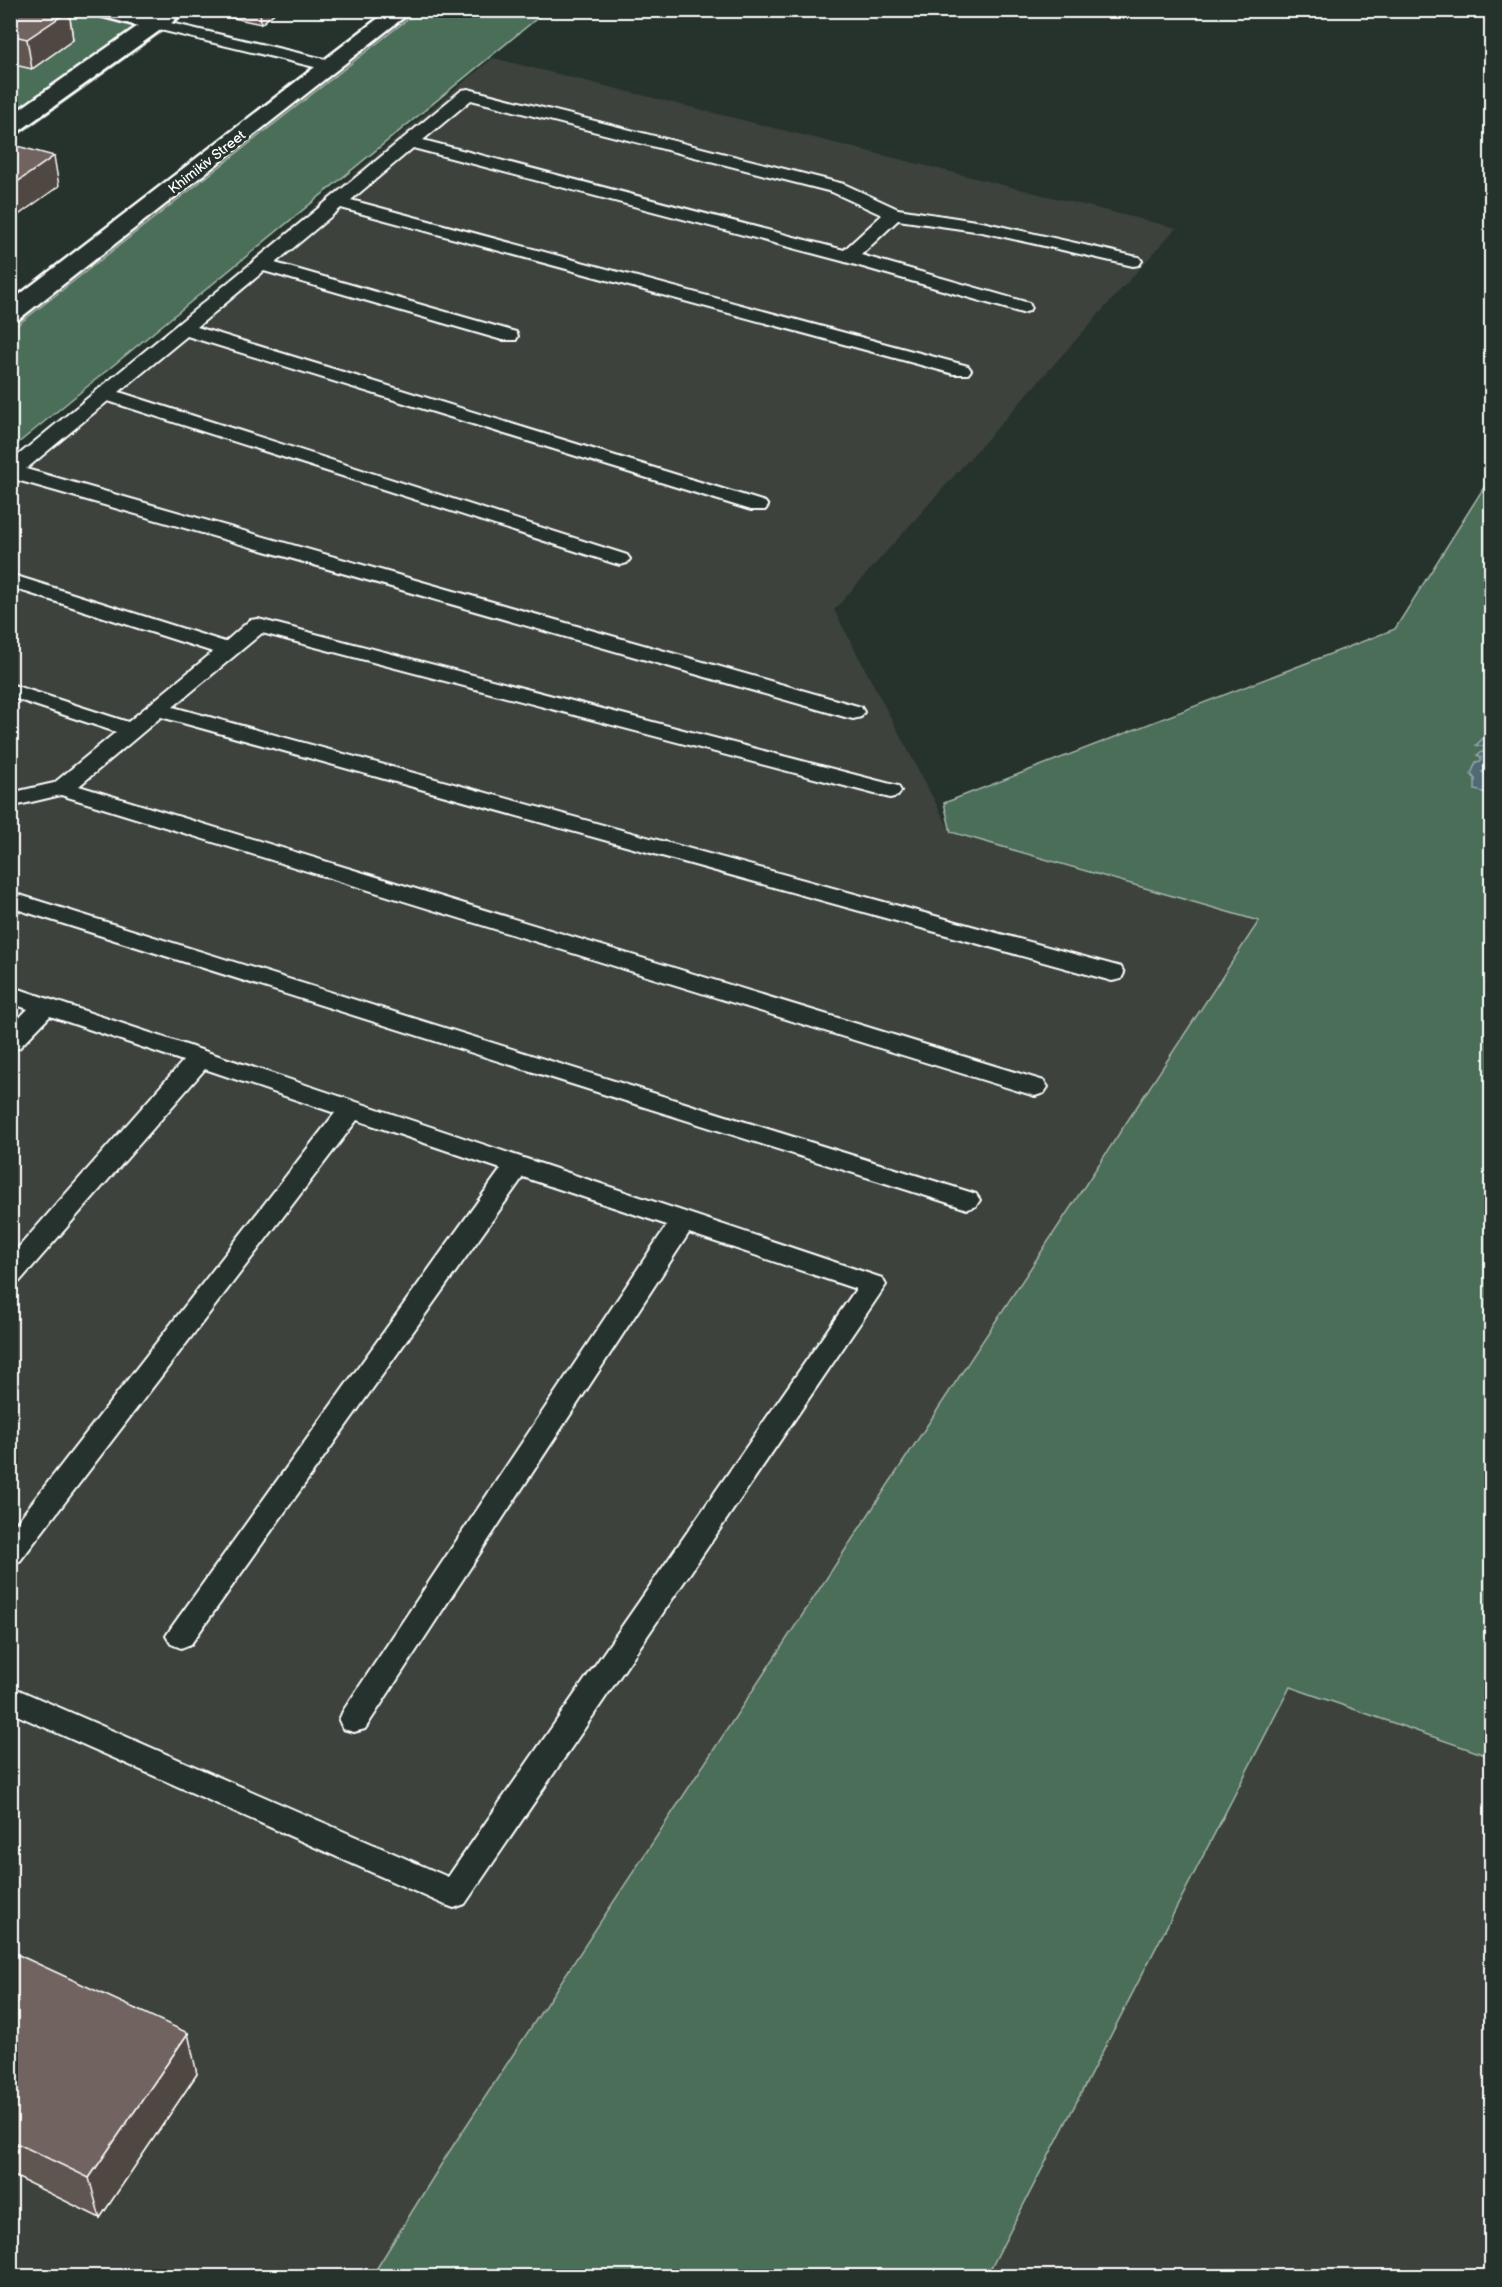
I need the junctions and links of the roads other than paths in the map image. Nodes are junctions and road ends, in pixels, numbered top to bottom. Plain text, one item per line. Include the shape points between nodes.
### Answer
1 (100, 10) edge
2 (175, 10) edge
3 (403, 10) edge
4 (158, 25) junction
5 (331, 66) junction
6 (10, 127) edge
7 (410, 142) junction
8 (338, 202) junction
9 (894, 214) junction
10 (848, 257) junction
11 (1134, 261) dead end
12 (262, 265) junction
13 (1022, 307) dead end
14 (10, 314) edge
15 (184, 329) junction
16 (509, 336) dead end
17 (961, 370) dead end
18 (106, 394) junction
19 (11, 472) edge
20 (758, 506) dead end
21 (620, 559) dead end
22 (10, 580) edge
23 (229, 650) junction
24 (10, 690) edge
25 (157, 709) junction
26 (853, 712) dead end
27 (132, 730) junction
28 (62, 788) junction
29 (890, 791) dead end
30 (10, 800) edge
31 (10, 899) edge
32 (1112, 973) dead end
33 (10, 994) edge
34 (45, 1006) junction
35 (10, 1042) edge
36 (200, 1059) junction
37 (1035, 1087) dead end
38 (352, 1109) junction
39 (518, 1165) junction
40 (967, 1200) dead end
41 (683, 1221) junction
42 (10, 1275) edge
43 (10, 1553) edge
44 (181, 1636) dead end
45 (10, 1698) edge
46 (354, 1720) dead end

1 - 4 street
2 - 4 street
3 - 5 street, Khimikiv Street
4 - 5 lane
4 - 6 street
5 - 14 street, Khimikiv Street
7 - 8 lane
7 - 9 lane via 468,94 838,188
7 - 10 lane
8 - 12 lane
8 - 17 lane
9 - 10 lane
9 - 11 lane via 982,227
10 - 13 lane
12 - 15 lane
12 - 16 lane
15 - 18 lane
15 - 20 lane
18 - 19 lane
18 - 21 lane
19 - 26 lane
22 - 23 lane
23 - 25 lane
23 - 29 lane via 258,626
24 - 27 lane
25 - 27 lane
25 - 32 lane
27 - 28 lane
28 - 30 lane
28 - 37 lane
31 - 40 lane
33 - 34 lane
34 - 35 lane
34 - 36 lane
36 - 38 lane
36 - 42 lane
38 - 39 lane
38 - 43 lane
39 - 41 lane
39 - 44 lane
41 - 45 lane via 873,1285 454,1894
41 - 46 lane

